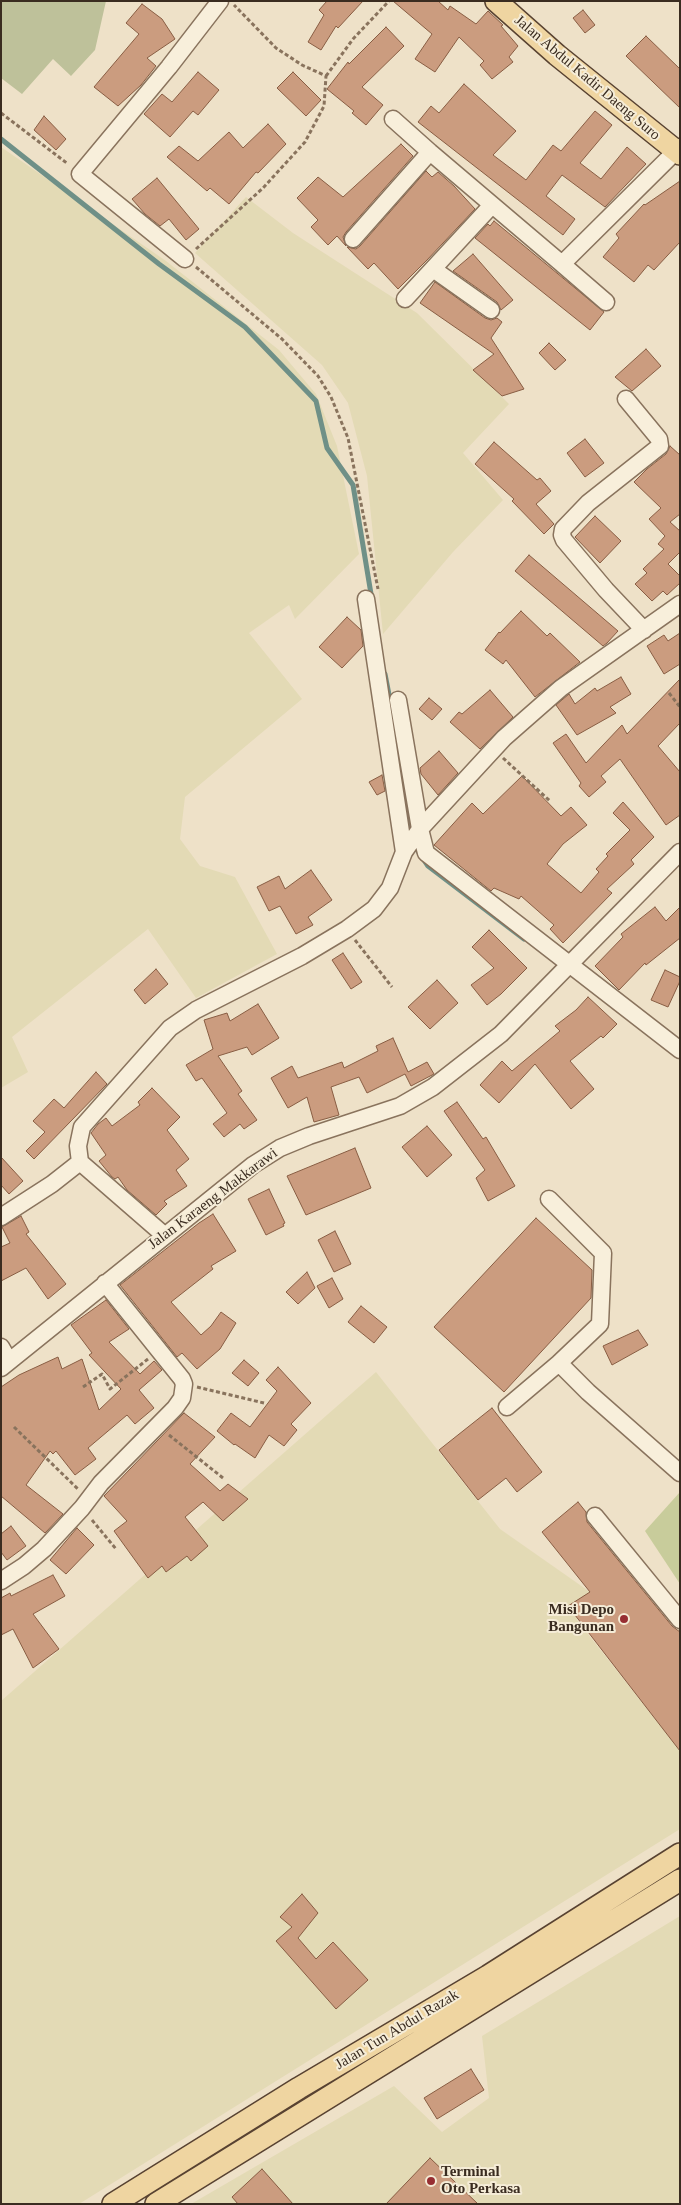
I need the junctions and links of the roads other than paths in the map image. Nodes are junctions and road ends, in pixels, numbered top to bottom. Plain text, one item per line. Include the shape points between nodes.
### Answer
1 (220, 1) edge
2 (496, 1) edge
3 (393, 118) dead end
4 (678, 151) edge
5 (430, 152) junction
6 (492, 205) junction
7 (353, 239) dead end
8 (185, 259) road end
9 (562, 264) junction
10 (433, 269) junction
11 (405, 299) dead end
12 (606, 302) dead end
13 (491, 310) dead end
14 (626, 399) dead end
15 (372, 597) road end
16 (680, 604) edge
17 (644, 630) junction
18 (398, 700) dead end
19 (412, 840) junction
20 (680, 852) edge
21 (565, 967) junction
22 (680, 1050) edge
23 (80, 1162) junction
24 (549, 1199) dead end
25 (1, 1217) edge
26 (164, 1235) junction
27 (105, 1283) junction
28 (4, 1359) edge
29 (559, 1363) junction
30 (507, 1407) dead end
31 (680, 1473) edge
32 (595, 1516) dead end
33 (1, 1581) edge
34 (680, 1620) edge
35 (680, 1854) edge
36 (650, 1873) junction
37 (680, 1880) edge
38 (660, 1892) junction
39 (113, 2204) edge
40 (156, 2204) edge

1 - 8 street via 80,174
2 - 4 main road, Jalan Abdul Kadir Daeng Suro via 557,55
3 - 5 street
4 - 9 street
5 - 6 street
5 - 7 street
6 - 9 street
6 - 10 street
9 - 12 street
10 - 11 street
10 - 13 street
14 - 17 street via 659,439 660,446 588,502 562,535 606,590
15 - 19 street
16 - 17 street
17 - 19 street via 561,688 494,750
18 - 19 street
19 - 21 street
19 - 23 street via 384,898 374,909 347,929 260,979 196,1010 170,1028 82,1127 78,1146
20 - 21 street, Jalan Karaeng Makkarawi
21 - 22 street
21 - 26 street, Jalan Karaeng Makkarawi via 501,1034 418,1097 373,1117 280,1148 253,1165
23 - 25 street
23 - 26 street
24 - 29 street via 604,1253 600,1324
26 - 27 street, Jalan Karaeng Makkarawi
27 - 28 street, Jalan Karaeng Makkarawi
27 - 33 street via 184,1384 182,1398 44,1549
29 - 30 street
29 - 31 street
32 - 34 street
35 - 36 main road, Jalan Tun Abdul Razak
36 - 38 main road
36 - 39 main road, Jalan Tun Abdul Razak via 488,1976
37 - 38 main road, Jalan Tun Abdul Razak
38 - 40 main road, Jalan Tun Abdul Razak

